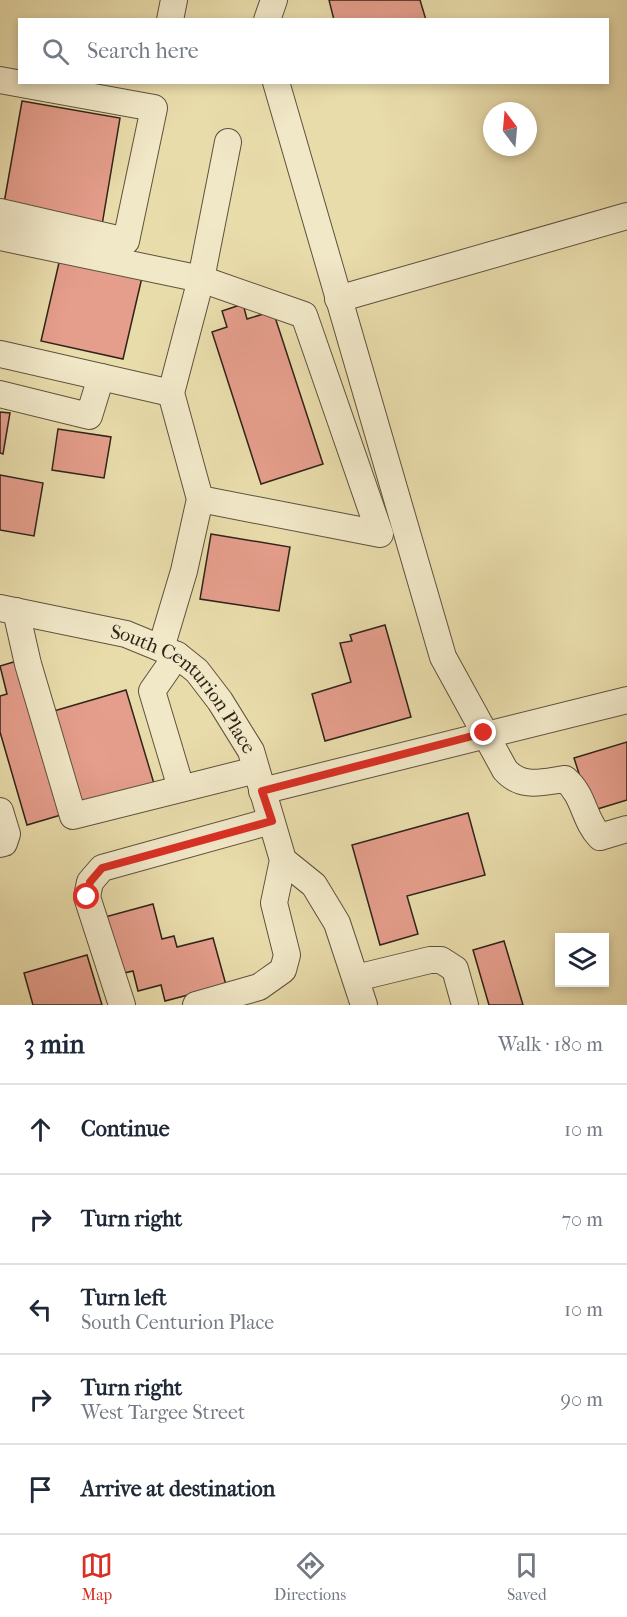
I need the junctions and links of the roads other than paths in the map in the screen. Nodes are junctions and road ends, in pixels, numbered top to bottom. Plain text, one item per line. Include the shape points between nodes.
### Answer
1 (174, 0) edge
2 (274, 0) edge
3 (170, 18) edge
4 (268, 18) edge
5 (0, 80) edge
6 (18, 83) edge
7 (22, 84) edge
8 (277, 84) edge
9 (228, 142) dead end
10 (0, 212) edge
11 (627, 216) edge
12 (0, 237) edge
13 (201, 279) junction
14 (338, 299) junction
15 (2, 362) edge
16 (101, 377) junction
17 (171, 393) junction
18 (0, 394) edge
19 (200, 499) junction
20 (8, 609) edge
21 (169, 652) junction
22 (627, 699) edge
23 (484, 733) junction
24 (259, 780) junction
25 (181, 788) junction
26 (0, 811) edge
27 (272, 821) junction
28 (627, 829) edge
29 (0, 844) edge
30 (283, 860) junction
31 (356, 978) junction
32 (122, 1005) edge
33 (196, 1005) edge
34 (364, 1005) edge
35 (465, 1005) edge

1 - 3 street
2 - 4 street
5 - 6 street
7 - 10 street via 154,108 126,241
8 - 14 street
9 - 13 street
11 - 14 street
12 - 13 street
13 - 17 street
13 - 19 street via 304,315 380,534
14 - 23 street via 443,657
15 - 16 street
16 - 17 street
16 - 18 street via 89,416
17 - 19 street
19 - 21 street
20 - 21 street, South Centurion Place via 126,634
20 - 25 street via 73,816
21 - 24 street, South Centurion Place via 197,671 220,701 251,751
21 - 25 street via 152,691
22 - 23 street
23 - 24 street
23 - 28 street via 513,779 523,784 566,779 577,789 591,828 600,837
24 - 25 street
24 - 27 street, South Centurion Place
26 - 29 street via 7,834
27 - 30 street, South Centurion Place
27 - 32 street via 102,868 90,882 87,897
30 - 31 street via 314,885 337,923
30 - 33 street via 274,903 287,955 283,970 259,987
31 - 34 street
31 - 35 street via 441,960 455,969

